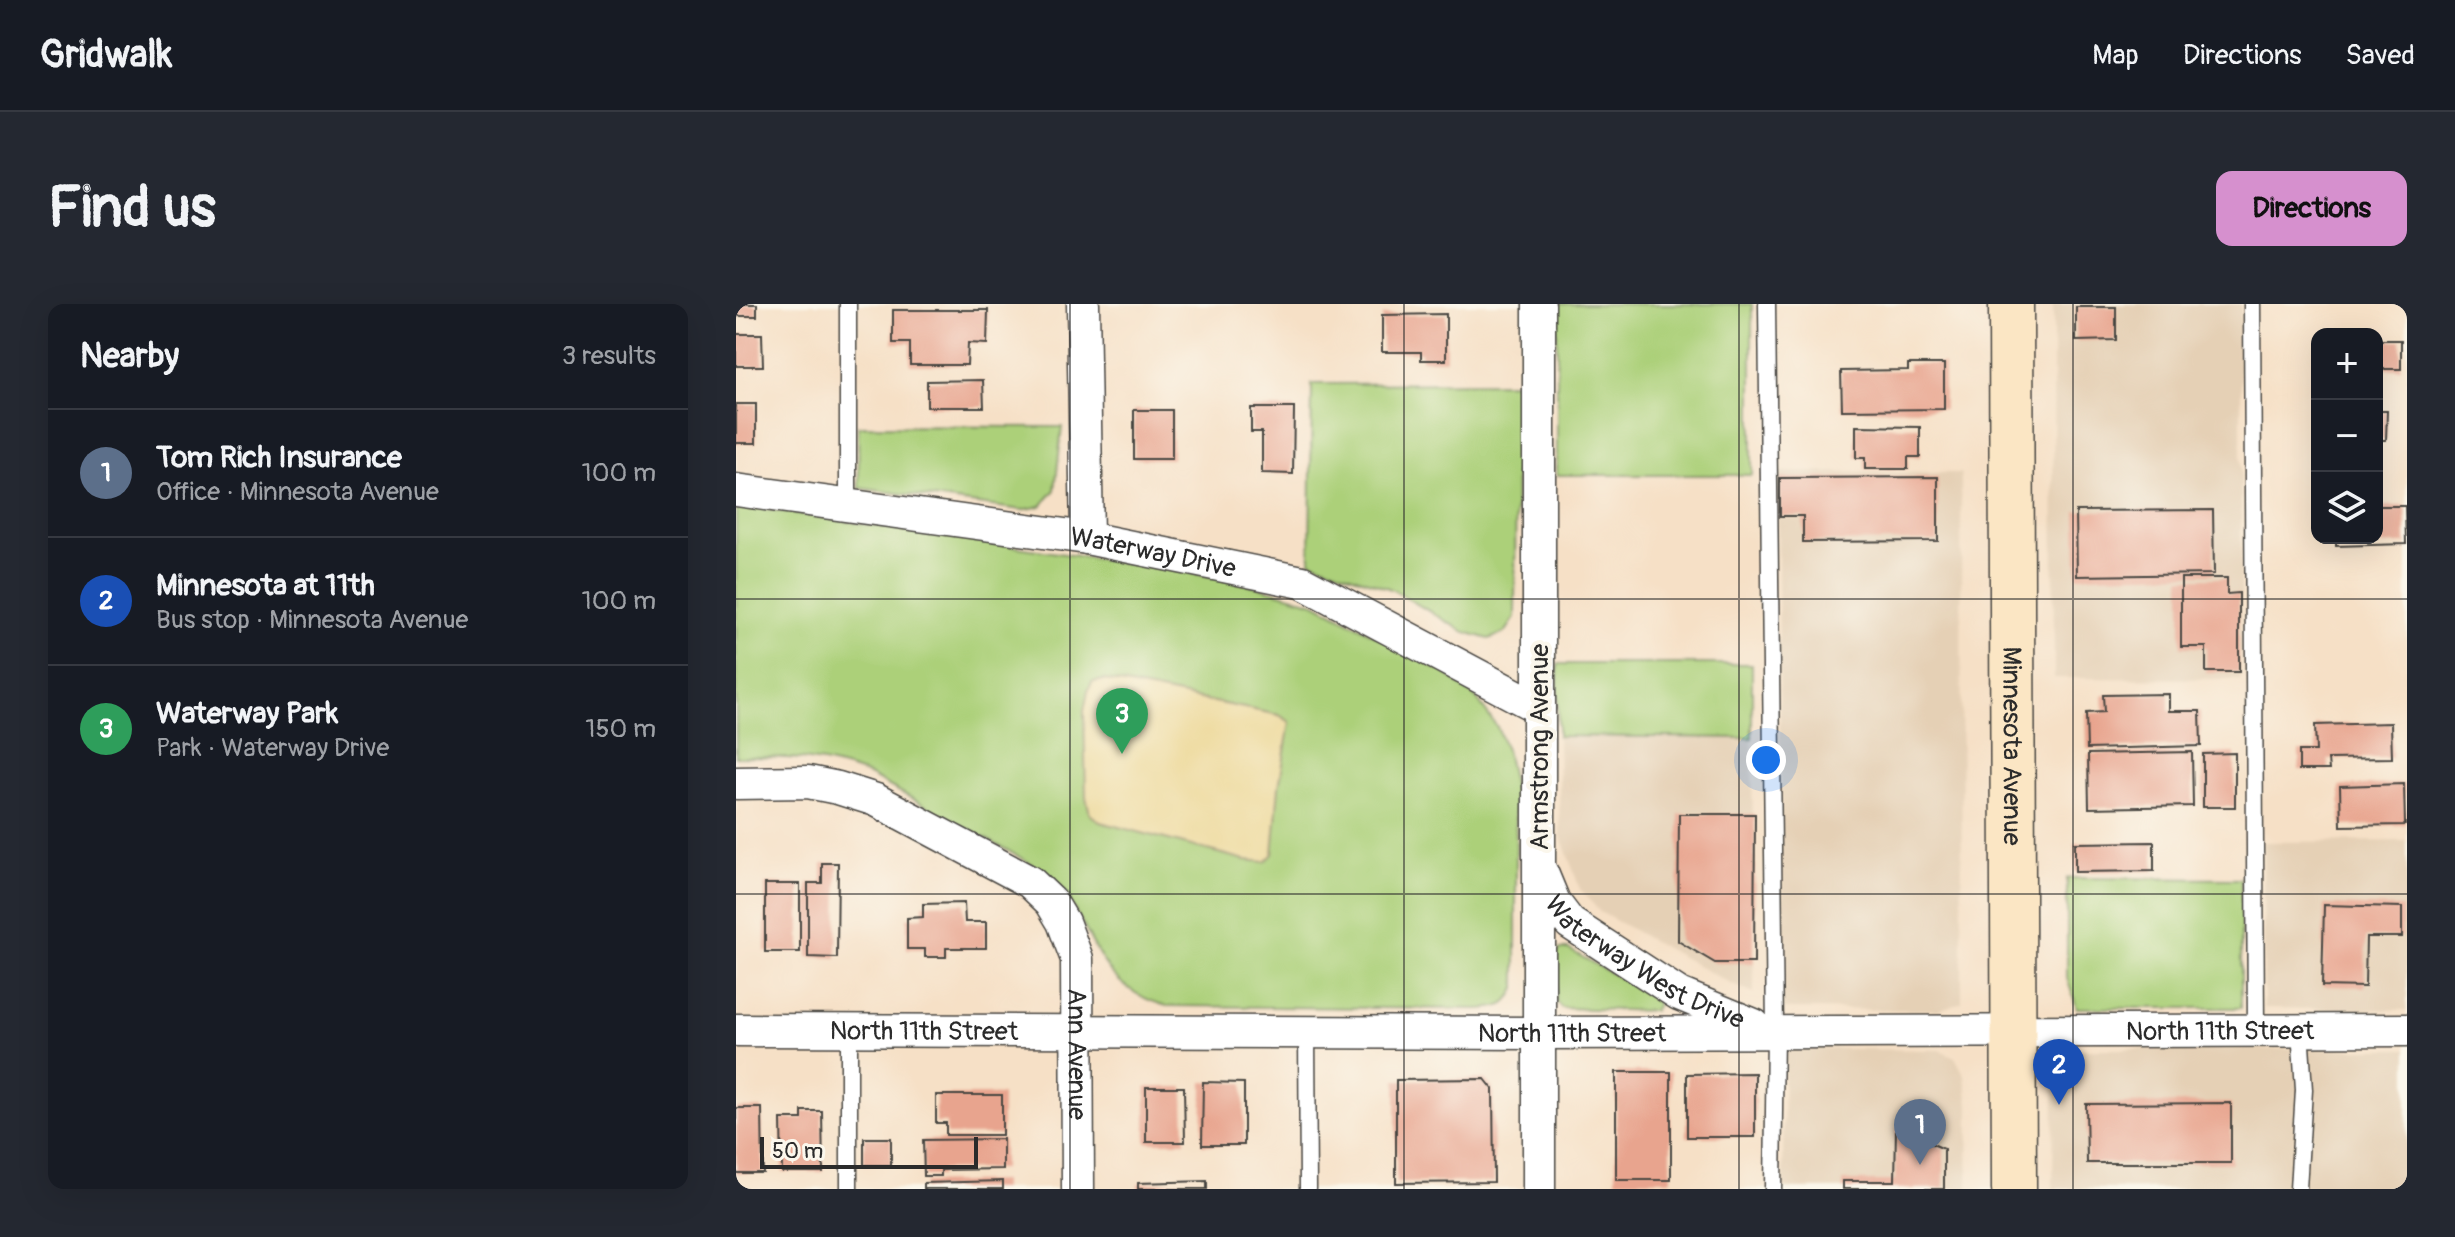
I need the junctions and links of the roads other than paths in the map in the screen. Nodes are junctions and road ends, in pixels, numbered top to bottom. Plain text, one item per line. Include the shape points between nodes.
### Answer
1 (848, 304) edge
2 (1083, 304) edge
3 (1539, 304) edge
4 (1767, 304) edge
5 (2011, 304) edge
6 (2252, 304) edge
7 (736, 490) edge
8 (848, 505) junction
9 (1087, 538) junction
10 (1539, 708) junction
11 (736, 783) edge
12 (1539, 866) junction
13 (736, 1030) edge
14 (849, 1030) junction
15 (2013, 1030) junction
16 (2256, 1030) junction
17 (2300, 1030) junction
18 (2407, 1030) edge
19 (1078, 1032) junction
20 (1775, 1032) junction
21 (1307, 1033) junction
22 (1539, 1033) junction
23 (849, 1189) edge
24 (1078, 1189) edge
25 (1308, 1189) edge
26 (1539, 1189) edge
27 (1773, 1189) edge
28 (2014, 1189) edge
29 (2298, 1189) edge

1 - 8 lane
2 - 9 street
3 - 10 street, Armstrong Avenue
4 - 20 lane
5 - 15 main road, Minnesota Avenue
6 - 16 lane
7 - 8 street, Waterway Drive
8 - 9 street, Waterway Drive
9 - 10 street, Waterway Drive via 1302,582
10 - 12 street, Armstrong Avenue
11 - 19 street, Ann Avenue via 808,782 876,800 1030,882 1051,902 1077,959
12 - 20 street, Waterway West Drive via 1554,902 1570,923 1679,994
12 - 22 street, Armstrong Avenue
13 - 14 street, North 11th Street
14 - 19 street, North 11th Street
14 - 23 lane
15 - 16 street, North 11th Street
15 - 20 street, North 11th Street
15 - 28 main road, Minnesota Avenue
16 - 17 street, North 11th Street
17 - 18 street, North 11th Street
17 - 29 lane via 2304,1090
19 - 21 street, North 11th Street
19 - 24 street, Ann Avenue
20 - 22 street, North 11th Street
20 - 27 lane
21 - 22 street, North 11th Street
21 - 25 lane
22 - 26 street, Armstrong Avenue

